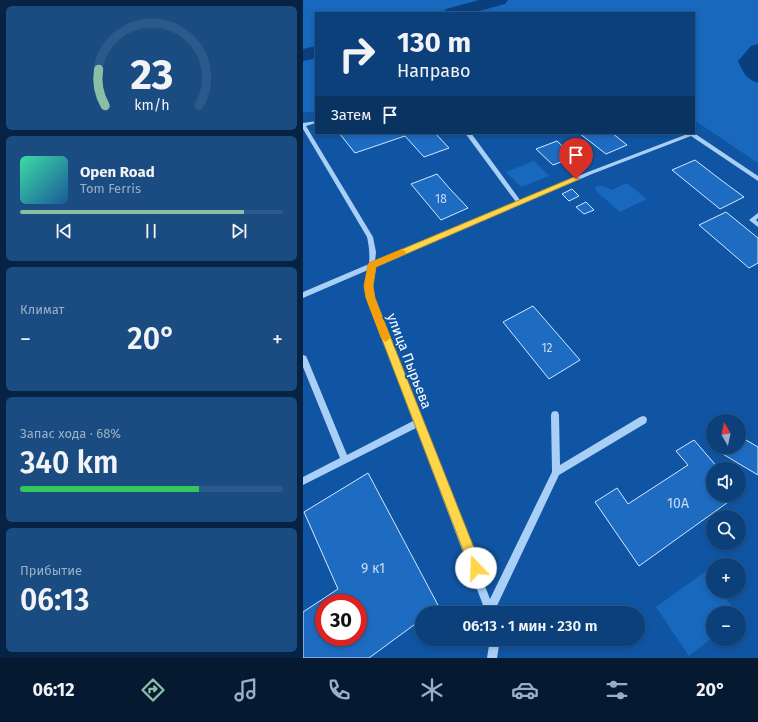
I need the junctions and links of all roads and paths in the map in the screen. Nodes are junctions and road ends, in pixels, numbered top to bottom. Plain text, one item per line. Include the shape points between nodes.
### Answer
1 (315, 122) edge
2 (303, 125) edge
3 (469, 134) edge
4 (691, 134) edge
5 (758, 179) edge
6 (519, 203) junction
7 (758, 215) edge
8 (758, 224) edge
9 (372, 265) junction
10 (303, 295) edge
11 (303, 358) edge
12 (555, 415) dead end
13 (643, 420) dead end
14 (418, 423) junction
15 (345, 460) junction
16 (556, 472) junction
17 (303, 481) edge
18 (489, 606) edge
19 (493, 606) edge
20 (494, 646) edge
21 (492, 658) edge

1 - 2 street
2 - 9 street, улица Пырьева via 370,237 373,245
3 - 6 street
4 - 5 street
4 - 6 street
6 - 9 street
7 - 8 street via 752,220
9 - 10 street
9 - 14 street, улица Пырьева via 370,298
11 - 15 street
12 - 16 street
13 - 16 street
14 - 15 street
14 - 18 street, улица Пырьева
15 - 17 street
16 - 19 street
20 - 21 street

